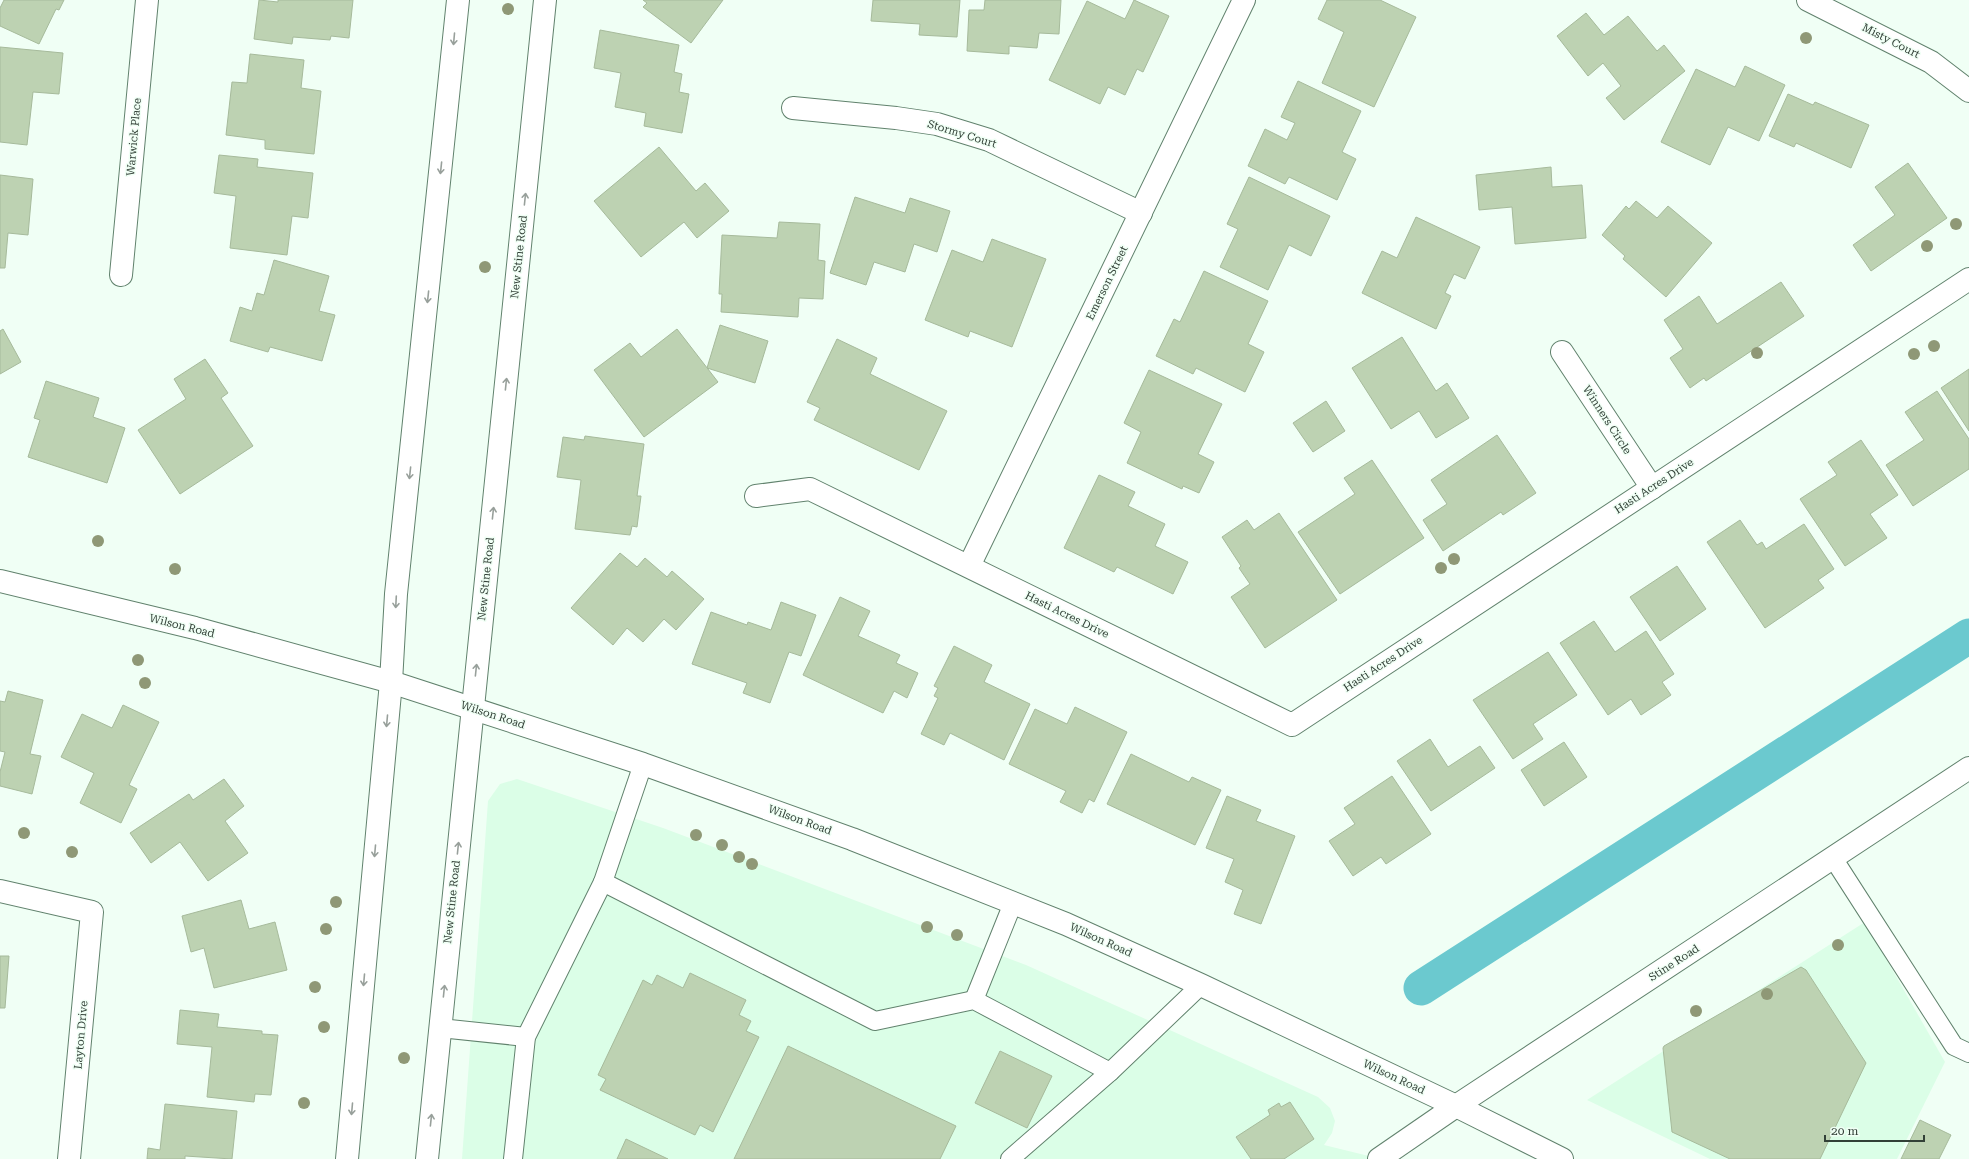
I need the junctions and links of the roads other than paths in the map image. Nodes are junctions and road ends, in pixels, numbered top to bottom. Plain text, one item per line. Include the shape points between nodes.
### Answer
1 (147, 0) edge
2 (458, 0) edge
3 (545, 0) edge
4 (1244, 0) edge
5 (1808, 0) edge
6 (1969, 90) edge
7 (793, 108) dead end
8 (1141, 213) junction
9 (121, 275) dead end
10 (1969, 279) edge
11 (1562, 352) dead end
12 (1652, 488) junction
13 (756, 496) dead end
14 (969, 566) junction
15 (0, 582) edge
16 (391, 682) junction
17 (472, 709) junction
18 (643, 764) junction
19 (1969, 768) edge
20 (1833, 858) junction
21 (603, 882) junction
22 (0, 891) edge
23 (1013, 903) junction
24 (1201, 985) junction
25 (974, 1000) junction
26 (440, 1028) junction
27 (526, 1037) junction
28 (1969, 1053) edge
29 (1110, 1072) junction
30 (1456, 1106) junction
31 (69, 1159) edge
32 (347, 1159) edge
33 (427, 1159) edge
34 (512, 1159) edge
35 (1010, 1159) edge
36 (1380, 1159) edge
37 (1562, 1159) edge

1 - 9 street, Warwick Place
2 -> 16 street via 396,594
17 -> 3 street, New Stine Road
4 - 8 street, Emerson Street
5 - 6 street, Misty Court via 1931,62
7 - 8 street, Stormy Court via 938,124 989,140
8 - 14 street, Emerson Street
10 - 12 street, Hasti Acres Drive
11 - 12 street, Winners Circle
12 - 14 street, Hasti Acres Drive via 1292,725
13 - 14 street, Hasti Acres Drive via 810,489
15 - 16 street, Wilson Road via 195,628
16 - 17 street, Wilson Road
16 -> 32 street
17 - 18 street, Wilson Road
26 -> 17 street, New Stine Road
18 - 21 lane
18 - 23 street, Wilson Road via 852,839
19 - 20 street, Stine Road
20 - 28 lane via 1954,1046
20 - 30 street, Stine Road
21 - 25 lane via 875,1021
21 - 27 lane
22 - 31 street, Layton Drive via 92,912
23 - 24 street, Wilson Road
23 - 25 lane
24 - 29 lane
24 - 30 street, Wilson Road
25 - 29 lane
26 - 27 lane
33 -> 26 street, New Stine Road
27 - 34 lane
29 - 35 lane
30 - 36 street, Stine Road
30 - 37 street, Wilson Road

